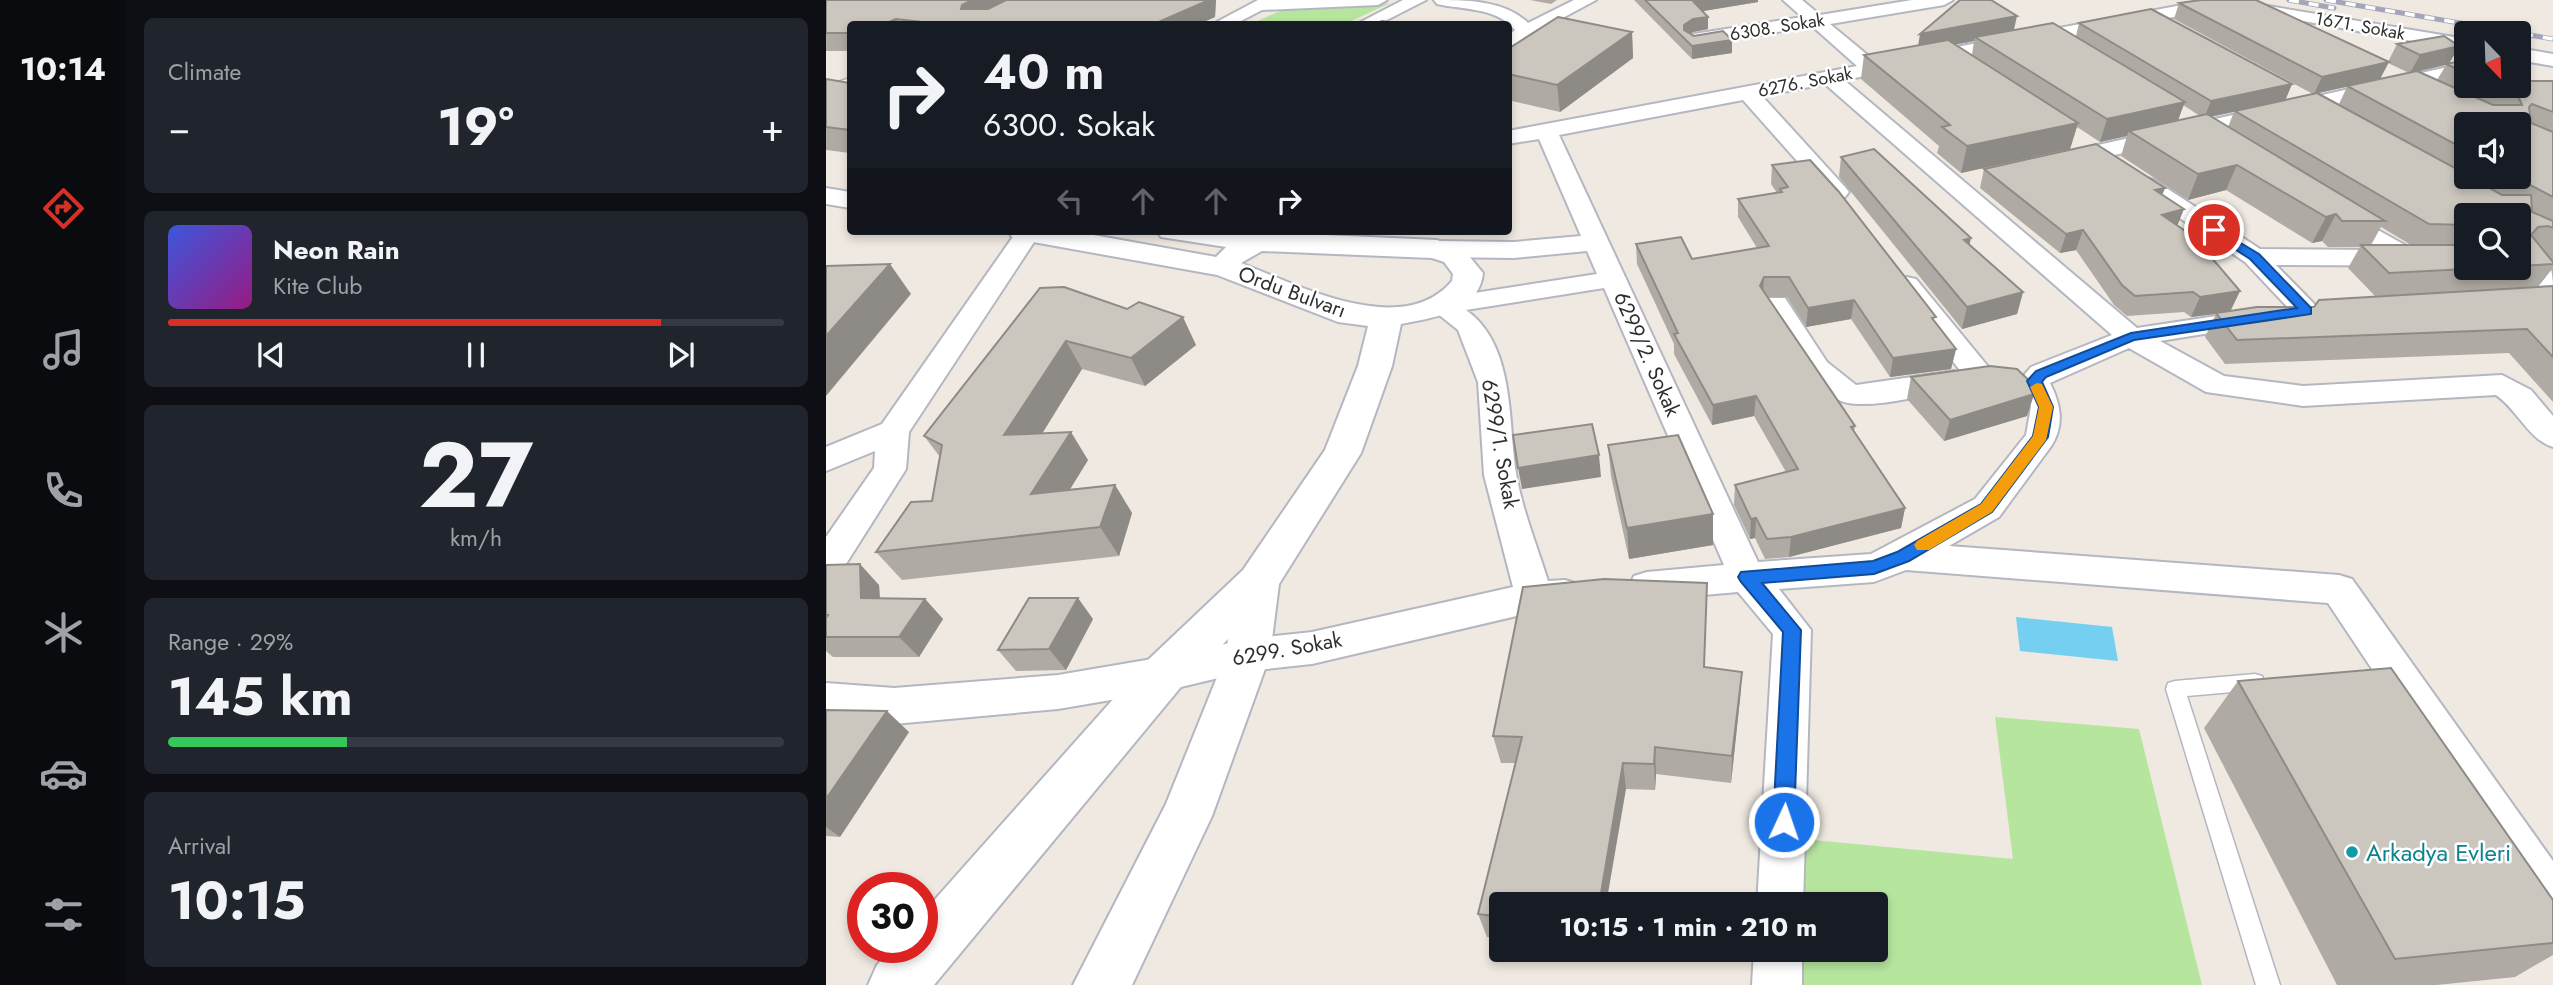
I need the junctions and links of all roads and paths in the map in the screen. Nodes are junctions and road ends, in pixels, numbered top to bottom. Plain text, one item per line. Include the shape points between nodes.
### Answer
1 (1373, 0) edge
2 (1378, 0) edge
3 (1417, 0) edge
4 (1443, 0) edge
5 (1587, 0) edge
6 (1792, 0) edge
7 (1944, 0) edge
8 (2219, 1) edge
9 (2246, 6) junction
10 (2148, 16) junction
11 (1228, 21) edge
12 (1372, 21) edge
13 (1816, 21) junction
14 (2017, 26) edge
15 (1525, 31) junction
16 (2183, 35) edge
17 (2305, 35) edge
18 (2045, 37) junction
19 (1693, 40) edge
20 (1512, 43) edge
21 (2454, 43) edge
22 (2074, 50) edge
23 (1948, 55) junction
24 (2531, 57) edge
25 (2553, 60) edge
26 (1872, 69) junction
27 (2376, 69) edge
28 (1971, 70) edge
29 (2454, 72) edge
30 (1830, 78) junction
31 (847, 82) edge
32 (2406, 83) junction
33 (826, 89) edge
34 (2288, 91) edge
35 (1748, 93) junction
36 (2440, 98) edge
37 (2311, 104) junction
38 (2176, 116) edge
39 (2343, 122) edge
40 (2199, 129) junction
41 (1546, 131) junction
42 (1512, 137) edge
43 (2074, 137) edge
44 (2221, 143) edge
45 (2097, 152) junction
46 (2045, 163) edge
47 (826, 174) edge
48 (847, 178) edge
49 (826, 196) edge
50 (847, 200) edge
51 (2315, 201) edge
52 (1855, 214) edge
53 (1023, 235) edge
54 (1042, 235) edge
55 (1229, 235) edge
56 (1258, 237) edge
57 (1598, 242) junction
58 (1437, 250) junction
59 (2254, 257) junction
60 (2409, 258) junction
61 (2454, 258) edge
62 (2534, 258) edge
63 (1224, 267) junction
64 (1895, 268) edge
65 (1613, 279) junction
66 (2545, 295) edge
67 (1775, 304) edge
68 (1442, 306) junction
69 (1386, 317) junction
70 (2131, 337) junction
71 (1980, 376) junction
72 (2034, 381) junction
73 (893, 431) junction
74 (2553, 436) edge
75 (826, 460) edge
76 (1903, 556) junction
77 (826, 565) edge
78 (1747, 577) junction
79 (1258, 582) junction
80 (1534, 597) junction
81 (1248, 654) junction
82 (1164, 674) junction
83 (2272, 681) edge
84 (826, 700) edge
85 (1781, 892) edge
86 (2553, 901) edge
87 (1778, 962) edge
88 (897, 985) edge
89 (1102, 985) edge
90 (1777, 985) edge
91 (2268, 985) edge

1 - 2 street
1 - 11 street via 1259,5
3 - 12 street
4 - 15 street via 1496,9
5 - 15 street
6 - 13 street
7 - 13 street, 6308. Sokak
8 - 9 street, 1671. Sokak
8 - 10 street, 6276. Sokak
9 - 17 street
9 - 21 street, 1671. Sokak
10 - 16 street
10 - 18 street, 6276. Sokak
13 - 19 street, 6308. Sokak
13 - 26 street
14 - 18 street
15 - 20 street
18 - 22 street
18 - 23 street, 6276. Sokak
23 - 26 street, 6276. Sokak
23 - 28 street
24 - 25 street
26 - 30 street, 6276. Sokak
27 - 32 street
29 - 32 street
30 - 35 street, 6276. Sokak
30 - 70 street via 1966,181
31 - 33 lane
32 - 36 street
32 - 37 street
34 - 37 street
35 - 41 street, 6276. Sokak
35 - 52 street
37 - 39 street
37 - 40 street
38 - 40 street
40 - 44 street
40 - 45 street
41 - 42 street, 6276. Sokak
41 - 57 street, 6299/2. Sokak
43 - 45 street
45 - 46 street
45 - 59 street
47 - 48 main road
49 - 50 main road
51 - 60 street
53 - 73 street
54 - 63 main road, Ordu Bulvarı
55 - 56 main road, Ordu Bulvarı
56 - 58 main road, Ordu Bulvarı
56 - 63 main road, Ordu Bulvarı via 1230,257
57 - 58 street, Ordu Bulvarı via 1514,250
57 - 65 street, 6299/2. Sokak
58 - 68 main road via 1454,256 1468,273 1467,282
59 - 60 street
59 - 70 street via 2320,310
60 - 61 street
62 - 66 street
63 - 69 main road, Ordu Bulvarı via 1349,315
64 - 71 street
65 - 68 street, Ordu Bulvarı
65 - 78 street, 6299/2. Sokak
67 - 71 street via 1832,386 1853,395
68 - 69 main road, Ordu Bulvarı
68 - 80 street, 6299/1. Sokak via 1470,326 1493,382 1500,475
69 - 79 main road via 1376,366 1342,453
70 - 72 street
70 - 74 street via 2217,385 2303,396 2502,385 2519,397
71 - 72 street
72 - 76 street, 6299. Sokak via 2046,407 2040,437 1987,508
73 - 75 street
73 - 77 street via 890,469
76 - 78 street, 6299. Sokak via 1874,568
76 - 86 street via 2339,589
78 - 80 street, 6299. Sokak
78 - 85 street, 6299/2. Sokak via 1792,630
79 - 81 main road
79 - 82 main road
80 - 81 street, 6299. Sokak via 1312,648
81 - 82 street, 6299. Sokak
81 - 89 main road via 1187,816
82 - 84 street, 6299. Sokak via 1058,692 894,706
82 - 88 main road
83 - 91 lane via 2175,689
87 - 90 street

